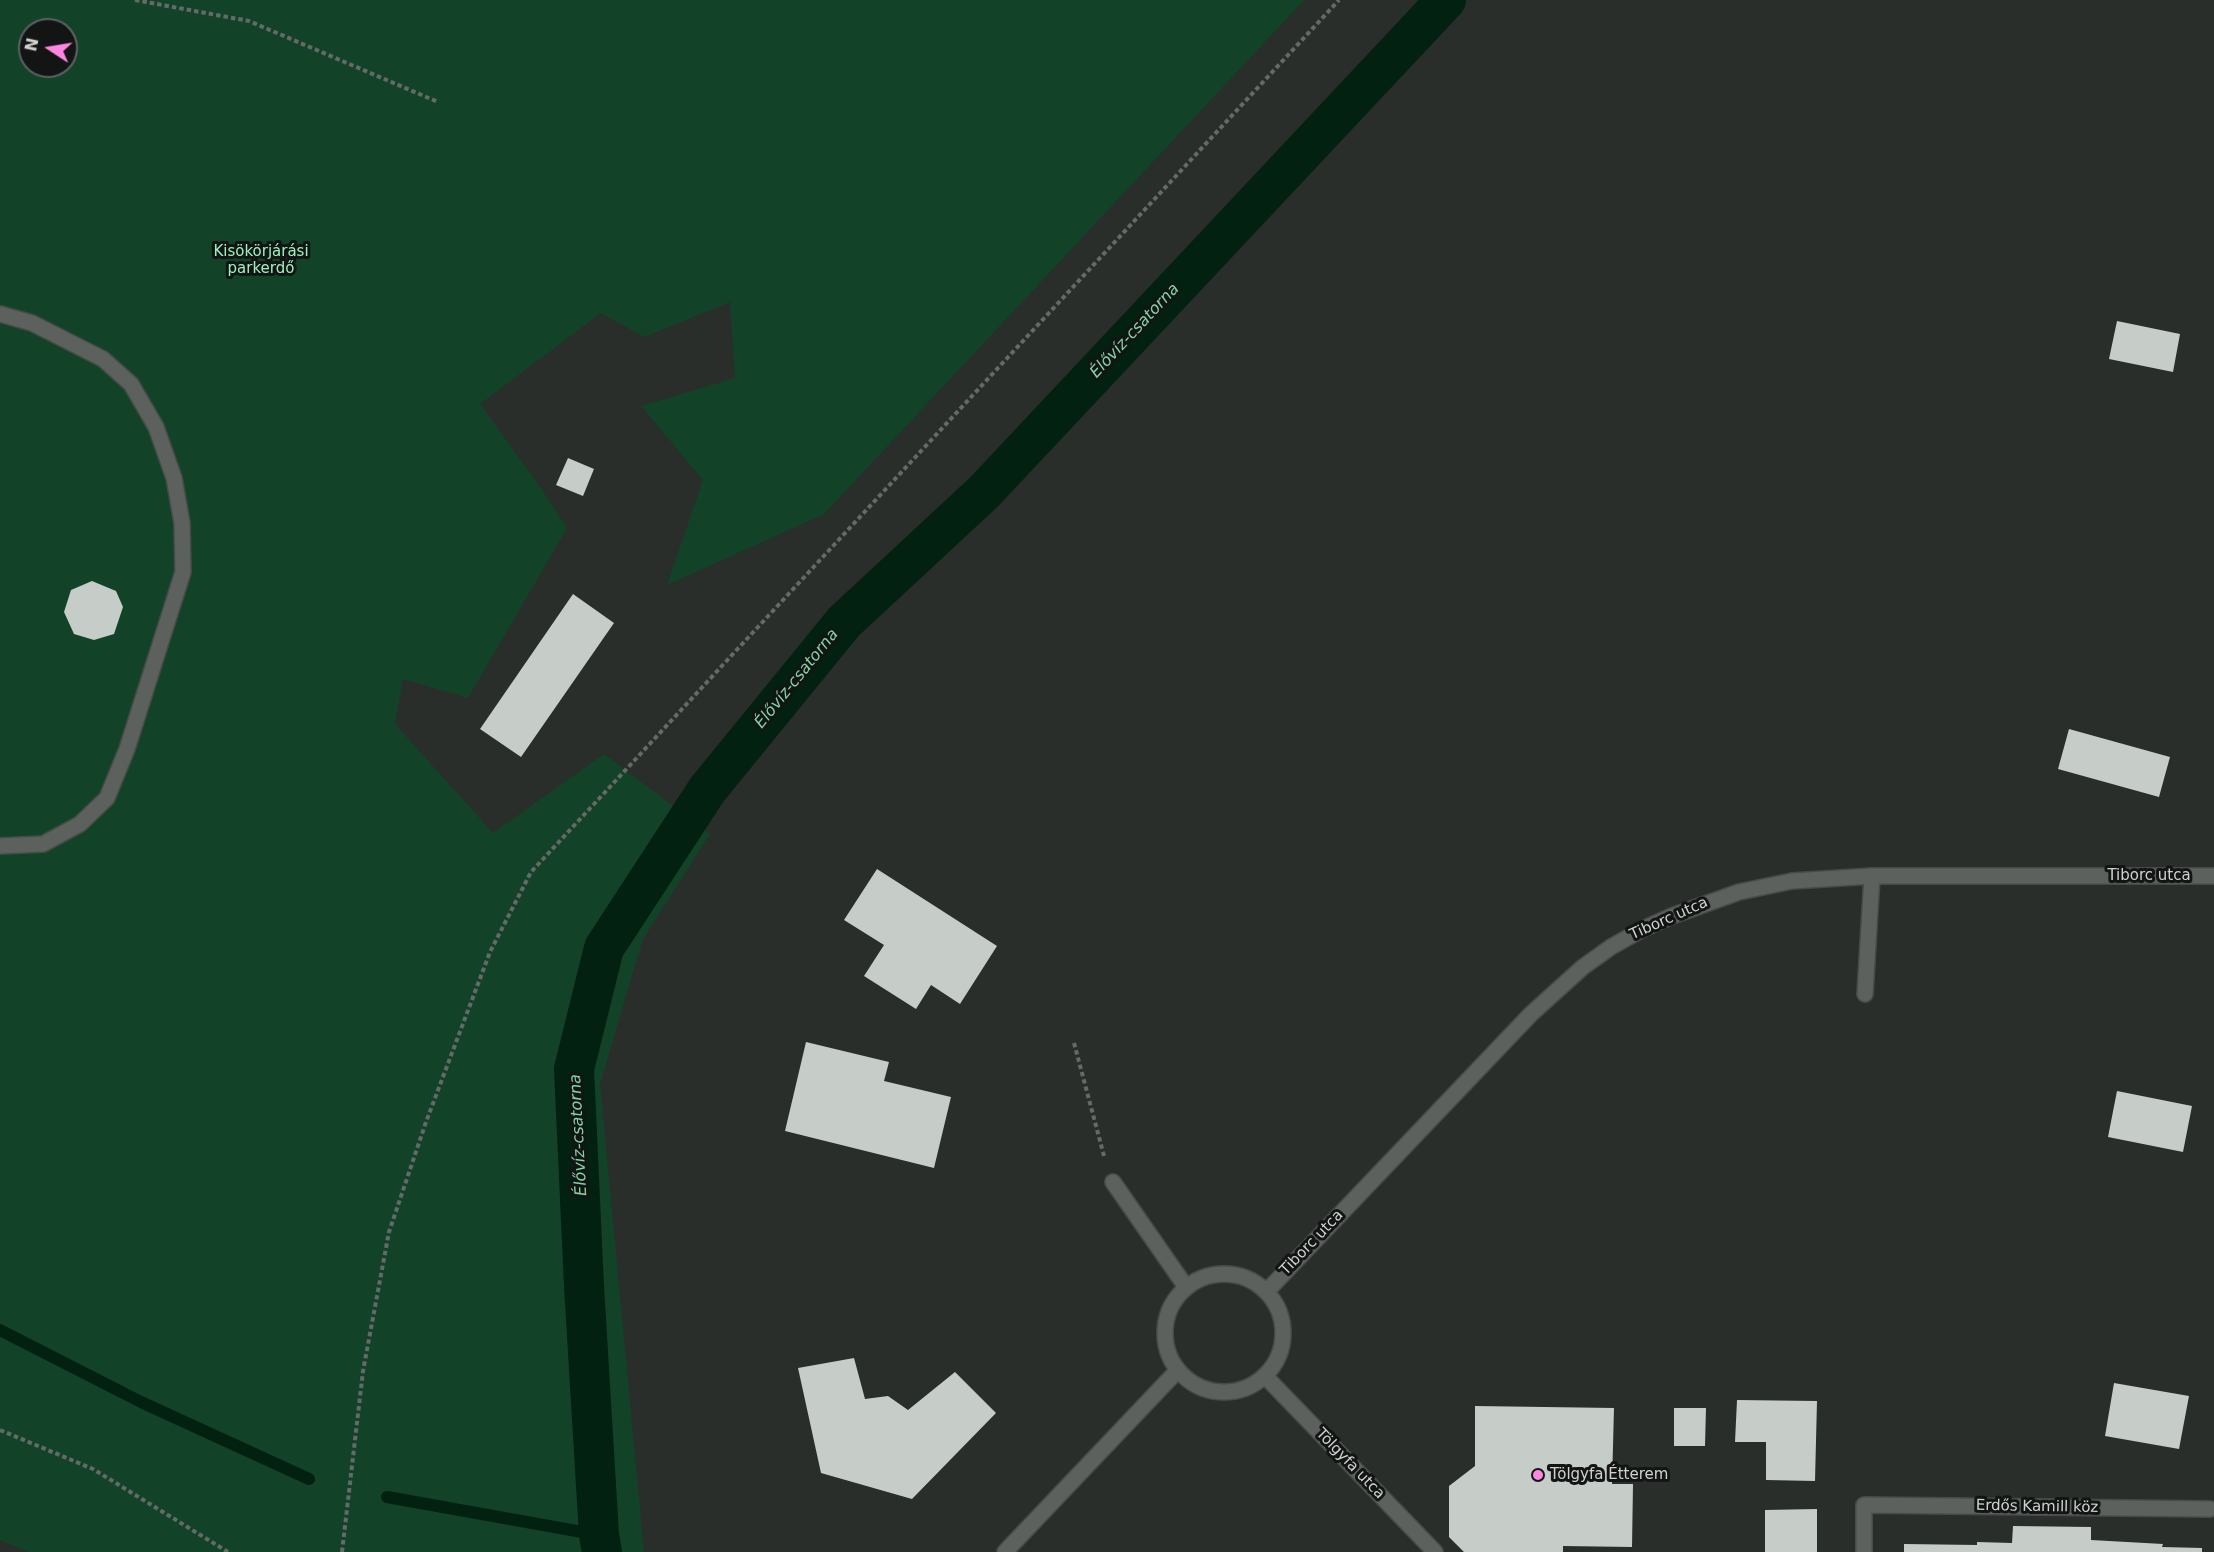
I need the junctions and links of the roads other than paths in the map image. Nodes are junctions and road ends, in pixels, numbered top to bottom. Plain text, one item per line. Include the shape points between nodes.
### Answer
1 (0, 314) edge
2 (0, 846) edge
3 (1872, 876) junction
4 (2214, 876) edge
5 (1865, 994) dead end
6 (1113, 1182) road end
7 (1186, 1287) junction
8 (1267, 1291) junction
9 (1178, 1370) junction
10 (1266, 1376) junction
11 (2210, 1509) dead end
12 (1005, 1552) edge
13 (1435, 1552) edge
14 (1863, 1552) edge

1 - 2 street via 32,323 103,359 131,384 156,427 174,478 182,523 183,572 127,749 107,798 80,824 43,844
3 - 4 street, Tiborc utca
3 - 5 street
3 - 8 street, Tiborc utca via 1792,881 1739,892 1672,916 1611,947 1530,1014
6 - 7 street
7 - 8 street via 1211,1274 1240,1275
7 - 9 street via 1168,1312 1165,1338
8 - 10 street via 1281,1315 1284,1337 1279,1358
9 - 10 street via 1196,1385 1221,1392 1241,1390
9 - 12 street
10 - 13 street, Tölgyfa utca
11 - 14 street, Erdős Kamill köz via 1864,1505

